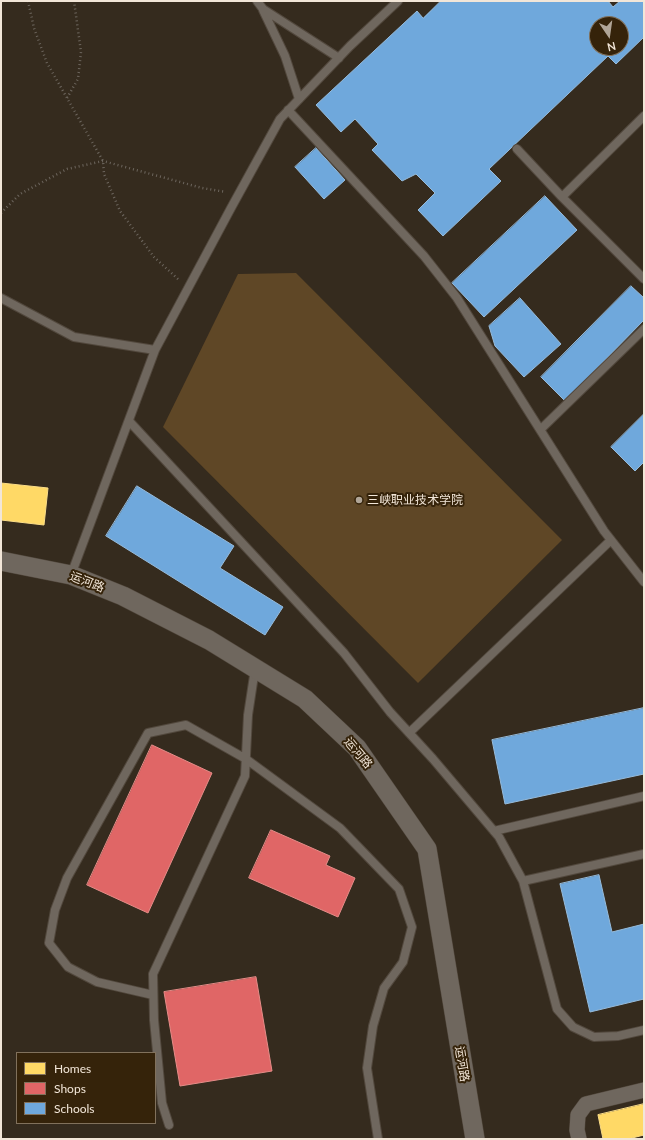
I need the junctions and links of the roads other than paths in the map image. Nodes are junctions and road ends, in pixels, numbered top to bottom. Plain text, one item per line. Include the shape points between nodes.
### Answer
1 (257, 1) edge
2 (398, 1) edge
3 (263, 9) junction
4 (339, 58) junction
5 (298, 99) junction
6 (288, 110) junction
7 (644, 116) edge
8 (516, 149) dead end
9 (562, 197) junction
10 (644, 279) edge
11 (1, 298) edge
12 (644, 328) edge
13 (155, 350) junction
14 (129, 421) junction
15 (541, 429) junction
16 (611, 540) junction
17 (1, 561) edge
18 (71, 575) junction
19 (644, 582) edge
20 (255, 668) junction
21 (409, 733) junction
22 (246, 759) junction
23 (644, 796) edge
24 (494, 831) junction
25 (644, 854) edge
26 (523, 881) junction
27 (153, 995) junction
28 (644, 1030) edge
29 (644, 1090) edge
30 (169, 1125) dead end
31 (378, 1139) edge
32 (475, 1139) edge
33 (579, 1139) edge

1 - 3 lane
2 - 4 lane
3 - 4 lane
3 - 5 lane via 285,56
4 - 5 lane
5 - 6 lane
6 - 13 lane via 280,119
6 - 15 lane via 424,256 457,298
7 - 9 lane
8 - 9 lane
9 - 10 lane
11 - 13 lane via 74,337
12 - 15 lane
13 - 14 lane
14 - 18 lane
14 - 21 lane via 344,654
15 - 16 lane
16 - 19 lane
16 - 21 lane
17 - 18 street, 运河路
18 - 20 street, 运河路 via 123,596 209,640
20 - 22 lane via 248,715
20 - 32 street, 运河路 via 305,699 357,748 427,849
21 - 24 lane
22 - 27 lane via 245,776 154,974
22 - 27 lane via 186,725 148,734 67,878 55,910 49,943 68,968 98,982
22 - 31 lane via 340,828 399,889 412,927 403,962 384,988 373,1026 367,1068
23 - 24 lane
24 - 26 lane
25 - 26 lane
26 - 28 lane via 557,1009 573,1027 594,1037 618,1036
27 - 30 lane via 162,1103
29 - 33 street via 586,1104 578,1114

